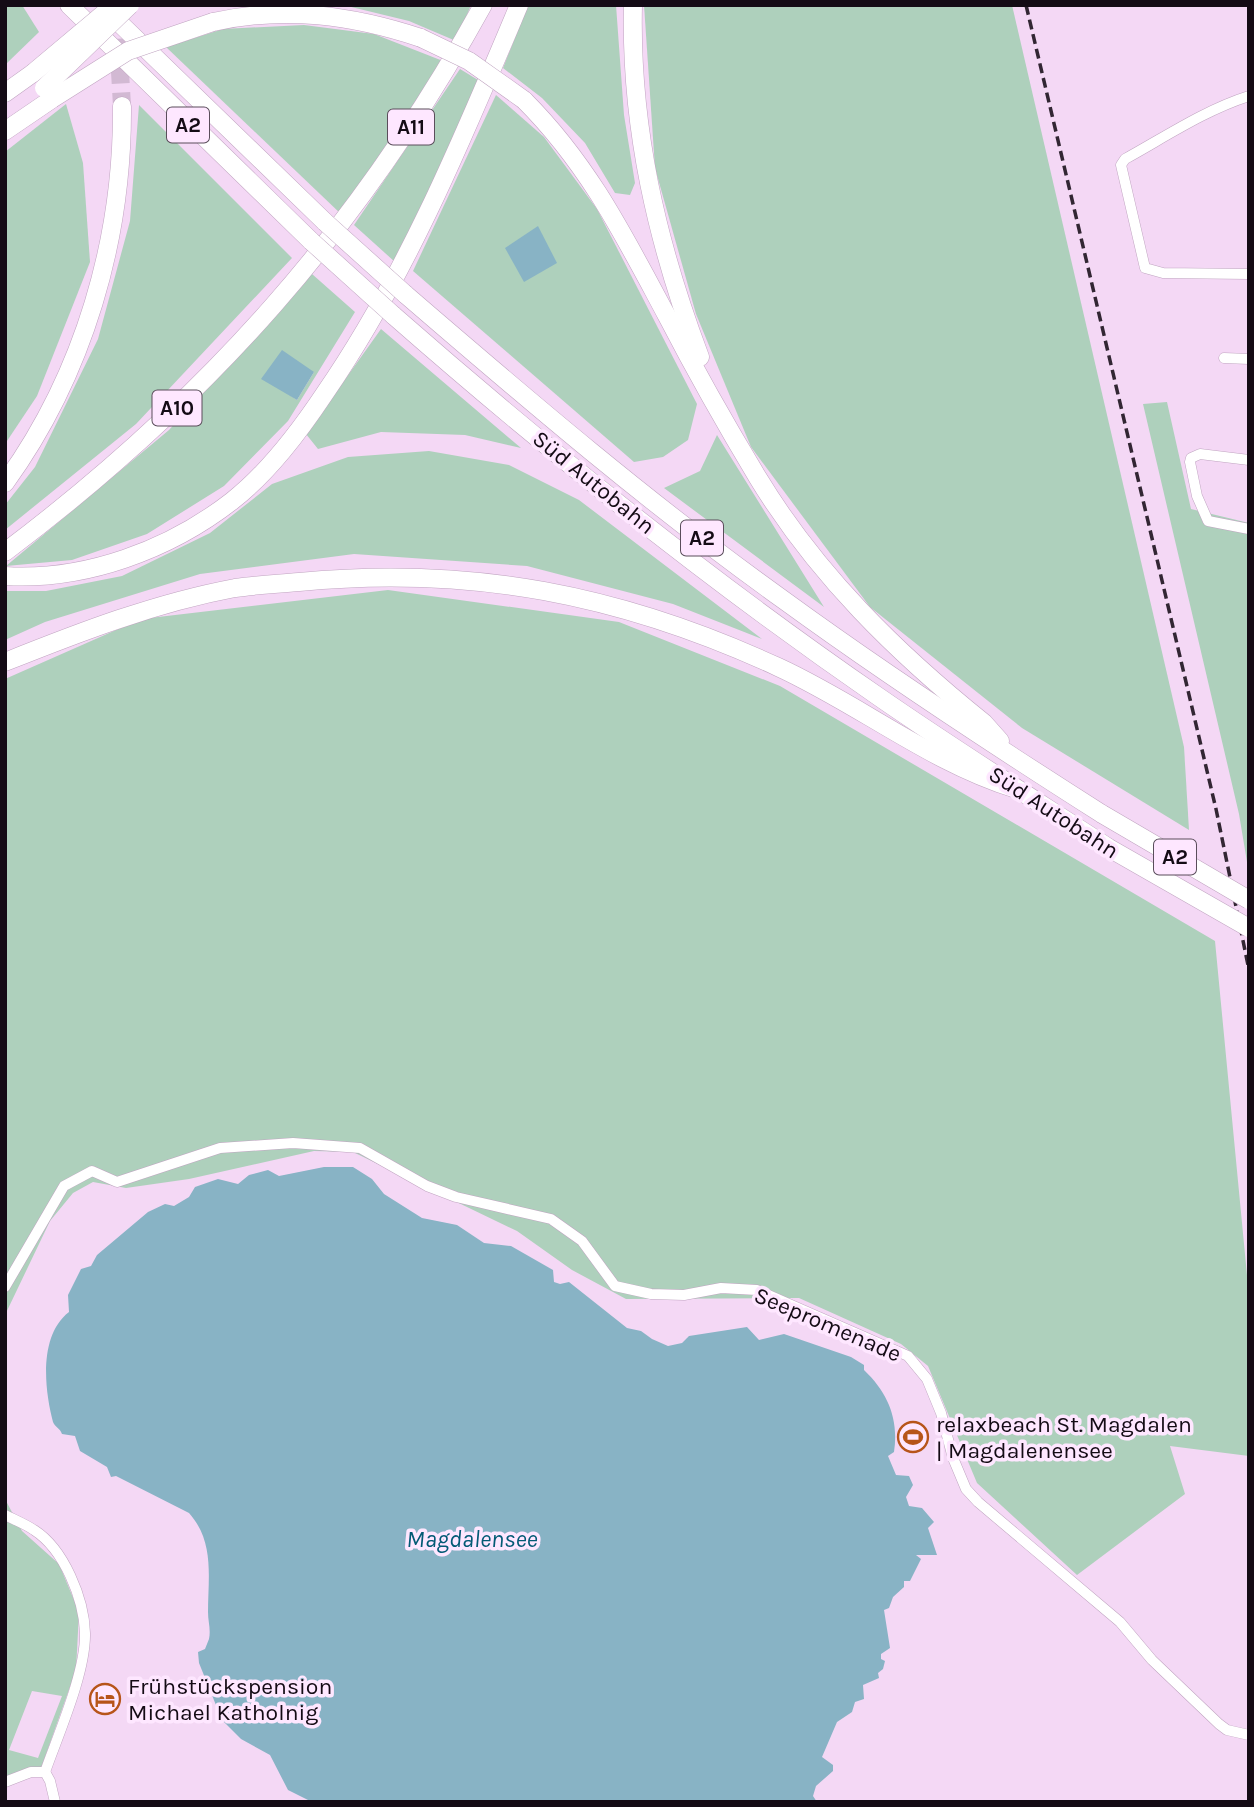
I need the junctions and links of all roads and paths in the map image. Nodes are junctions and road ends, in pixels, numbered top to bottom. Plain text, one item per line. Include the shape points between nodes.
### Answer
1 (69, 5) edge
2 (102, 5) edge
3 (114, 5) edge
4 (130, 5) edge
5 (483, 5) edge
6 (519, 5) edge
7 (633, 5) edge
8 (5, 93) edge
9 (48, 94) junction
10 (1249, 96) edge
11 (122, 106) tunnel mouth
12 (5, 130) edge
13 (329, 243) joint
14 (1249, 274) edge
15 (1224, 358) dead end
16 (1249, 359) edge
17 (717, 403) junction
18 (1249, 460) edge
19 (5, 483) edge
20 (1249, 529) edge
21 (5, 552) edge
22 (5, 576) edge
23 (5, 662) edge
24 (1016, 760) junction
25 (1017, 789) junction
26 (1249, 900) edge
27 (1249, 928) edge
28 (5, 1287) edge
29 (5, 1516) edge
30 (1249, 1735) edge
31 (45, 1773) junction
32 (5, 1782) edge
33 (55, 1802) edge

1 - 25 highway, Süd Autobahn / A2, bridge via 310,241 610,497 879,697
2 - 24 highway, Süd Autobahn / A2, bridge via 325,222 618,474 751,576
3 - 8 highway, bridge
4 - 9 highway, bridge
5 - 13 highway, A11 via 440,83
6 - 22 highway via 415,239 342,369 297,434 232,501 144,552 64,574
7 - 17 highway via 639,134 657,229
9 - 12 highway
9 - 17 highway, bridge via 128,51 213,22 258,15 319,14 421,38 469,61 524,100 581,163
10 - 14 street via 1182,127 1121,165 1145,268 1163,273
11 - 19 highway via 119,180 110,239 89,317 49,412
13 - 21 highway, A10 via 196,392 104,474
15 - 16 street
17 - 24 highway via 759,478 808,551 868,621 984,723
18 - 20 street via 1200,454 1191,458 1197,496 1208,521
23 - 25 highway via 92,626 236,588 367,575 467,579 557,591 635,611 708,637 780,667 979,778
24 - 26 highway, Süd Autobahn / A2, bridge
25 - 27 highway, Süd Autobahn / A2, bridge
28 - 30 street, Seepromenade via 64,1186 92,1171 117,1182 220,1148 293,1143 360,1148 456,1197 551,1219 582,1241 615,1286 684,1295 720,1288 757,1290 908,1356 927,1379 953,1458 972,1495 1120,1622 1152,1660 1219,1724
29 - 31 street via 36,1530 58,1556 77,1595 85,1634 78,1672
31 - 32 street via 31,1772
31 - 33 street

